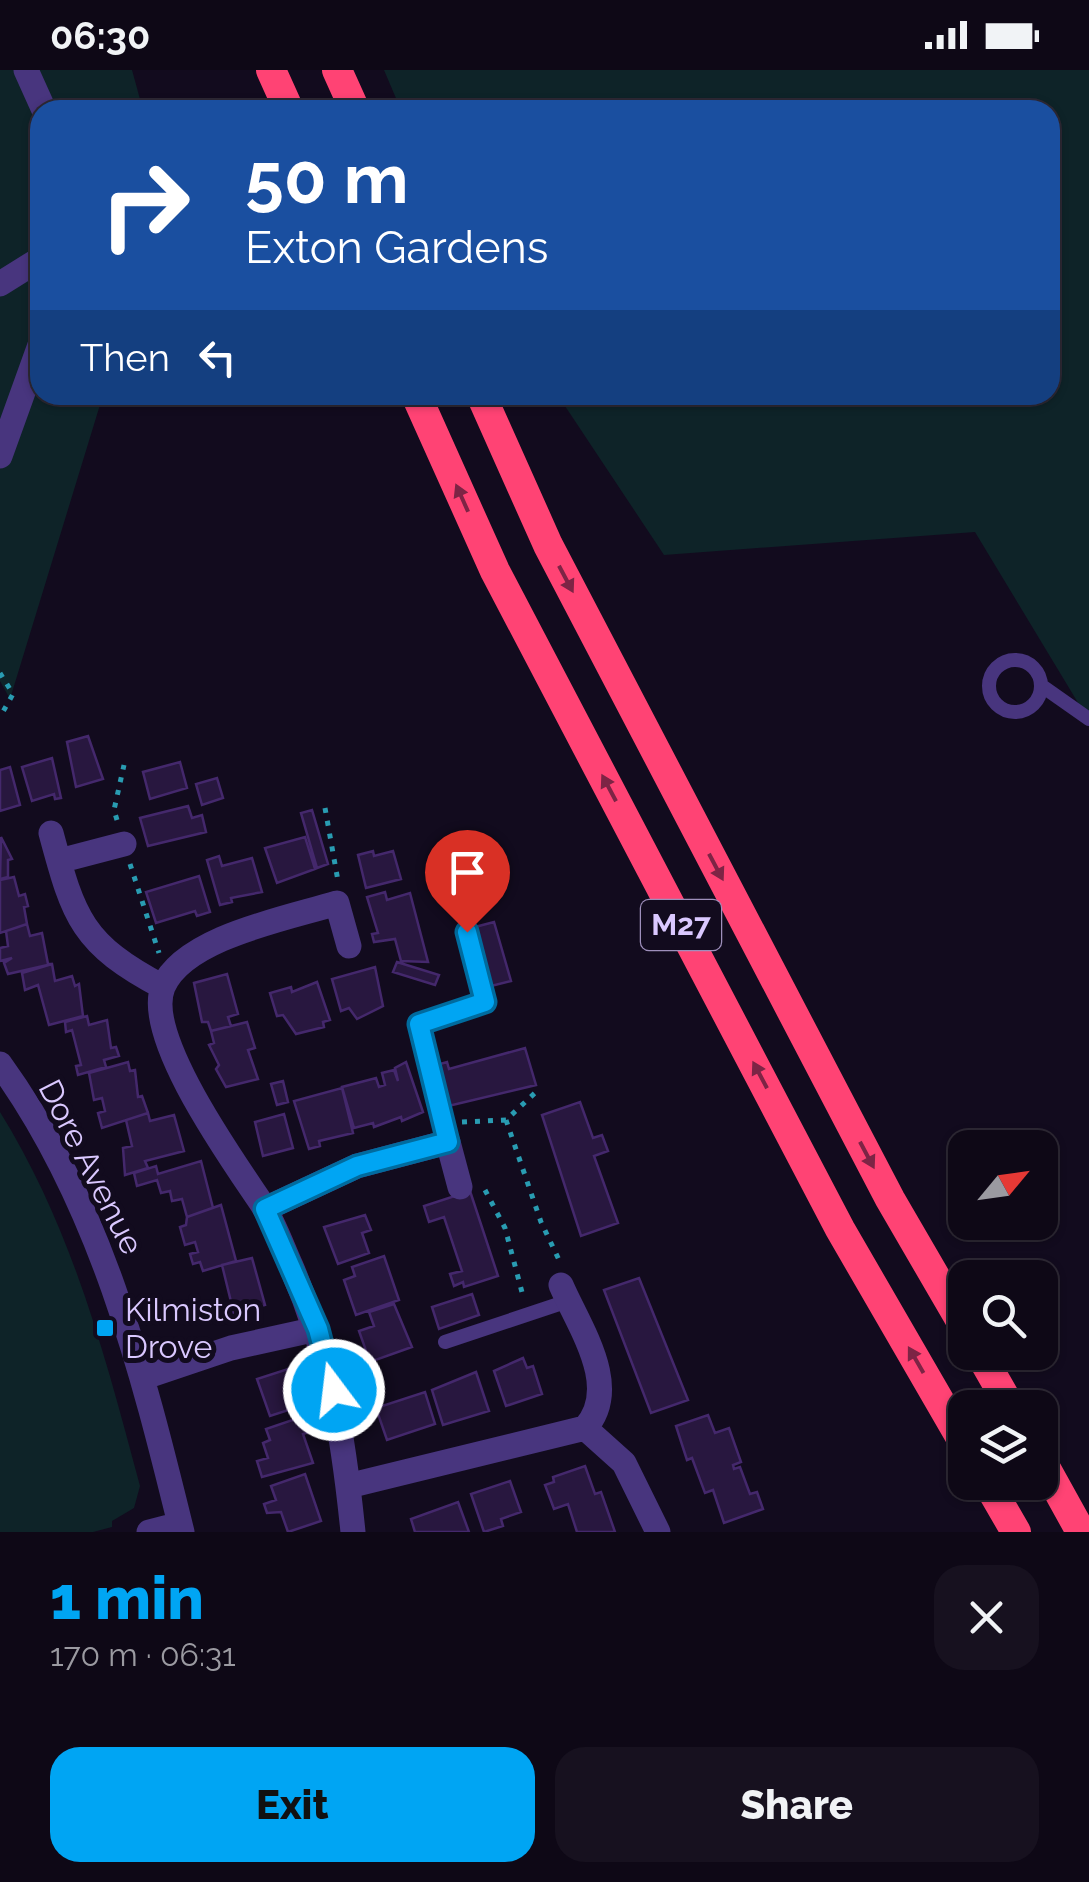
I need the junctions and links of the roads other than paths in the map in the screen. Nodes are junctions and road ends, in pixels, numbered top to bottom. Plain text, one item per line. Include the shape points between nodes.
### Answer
1 (26, 70) edge
2 (271, 70) edge
3 (337, 70) edge
4 (40, 100) edge
5 (284, 100) edge
6 (350, 100) edge
7 (30, 264) edge
8 (0, 284) edge
9 (30, 373) edge
10 (421, 405) edge
11 (486, 405) edge
12 (0, 456) edge
13 (1042, 686) dead end
14 (1089, 719) edge
15 (51, 833) dead end
16 (124, 844) road end
17 (59, 861) junction
18 (467, 932) dead end
19 (349, 946) dead end
20 (167, 980) junction
21 (0, 1064) edge
22 (445, 1134) junction
23 (460, 1187) road end
24 (265, 1209) junction
25 (565, 1293) joint
26 (948, 1299) edge
27 (318, 1329) junction
28 (444, 1342) dead end
29 (142, 1378) junction
30 (948, 1415) edge
31 (586, 1428) junction
32 (348, 1486) junction
33 (1058, 1490) edge
34 (997, 1500) edge
35 (181, 1528) edge
36 (149, 1532) edge
37 (353, 1532) edge
38 (658, 1532) edge
39 (1016, 1532) edge
40 (1081, 1532) edge

1 - 4 street
2 - 5 highway
3 - 6 highway
7 - 8 street
9 - 12 street
30 -> 10 highway, M27 via 840,1228 513,606
11 -> 26 highway, M27 via 548,545
13 - 14 lane
15 - 17 street
16 - 17 street
17 - 20 street via 86,932 128,968
18 - 22 lane via 485,1002 419,1024
19 - 20 street via 337,903 220,940 190,956
20 - 24 street via 162,1026 225,1150
21 - 29 street, Dore Avenue via 78,1200
22 - 23 street
22 - 24 street
24 - 27 street
25 - 28 lane via 528,1315
25 - 31 street via 599,1374 597,1414
27 - 29 street via 231,1348
27 - 32 street via 342,1420
29 - 35 street, Dore Avenue
31 - 32 street
31 - 38 street via 624,1463
32 - 37 street
33 - 40 highway
34 - 39 highway
35 - 36 street

